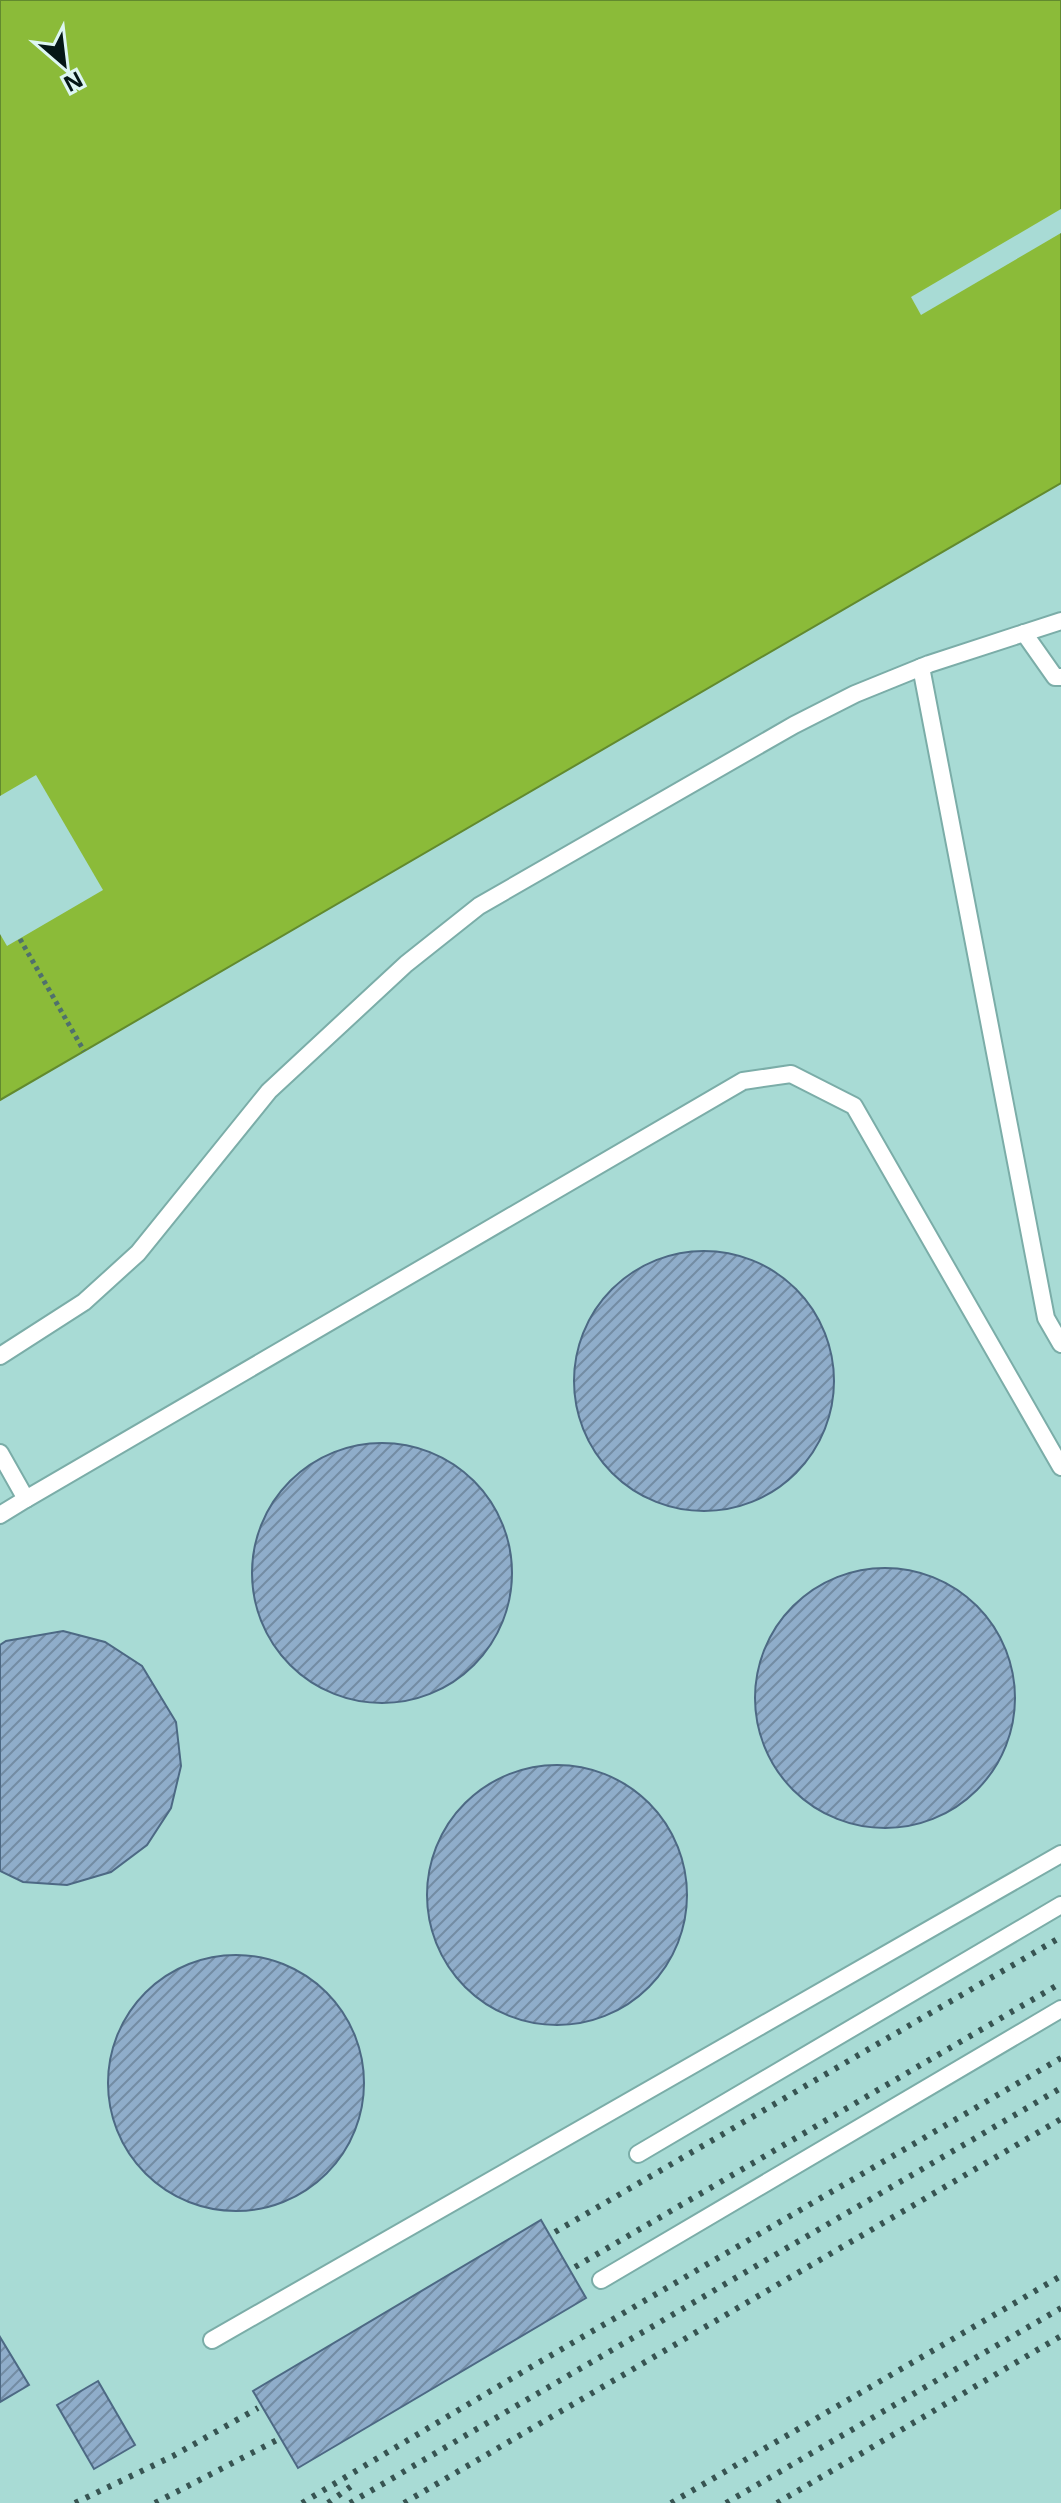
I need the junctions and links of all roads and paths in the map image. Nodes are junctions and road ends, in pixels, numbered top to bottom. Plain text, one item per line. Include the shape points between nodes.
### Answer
1 (1061, 621) edge
2 (1024, 633) junction
3 (921, 667) junction
4 (1061, 677) edge
5 (20, 939) dead end
6 (84, 1051) dead end
7 (1061, 1344) edge
8 (0, 1356) edge
9 (0, 1453) edge
10 (1061, 1467) edge
11 (26, 1499) junction
12 (0, 1515) edge
13 (1061, 1854) edge
14 (1061, 1905) edge
15 (1061, 2009) edge
16 (638, 2154) dead end
17 (601, 2280) dead end
18 (212, 2340) dead end

1 - 2 lane
2 - 3 lane
2 - 4 lane via 1055,677
3 - 7 lane via 1046,1318
3 - 8 lane via 794,725 479,906 406,964 269,1091 138,1253 84,1302
5 - 6 path
9 - 11 lane
10 - 11 lane via 854,1106 791,1074 743,1081
11 - 12 lane
13 - 18 lane
14 - 16 lane
15 - 17 lane

